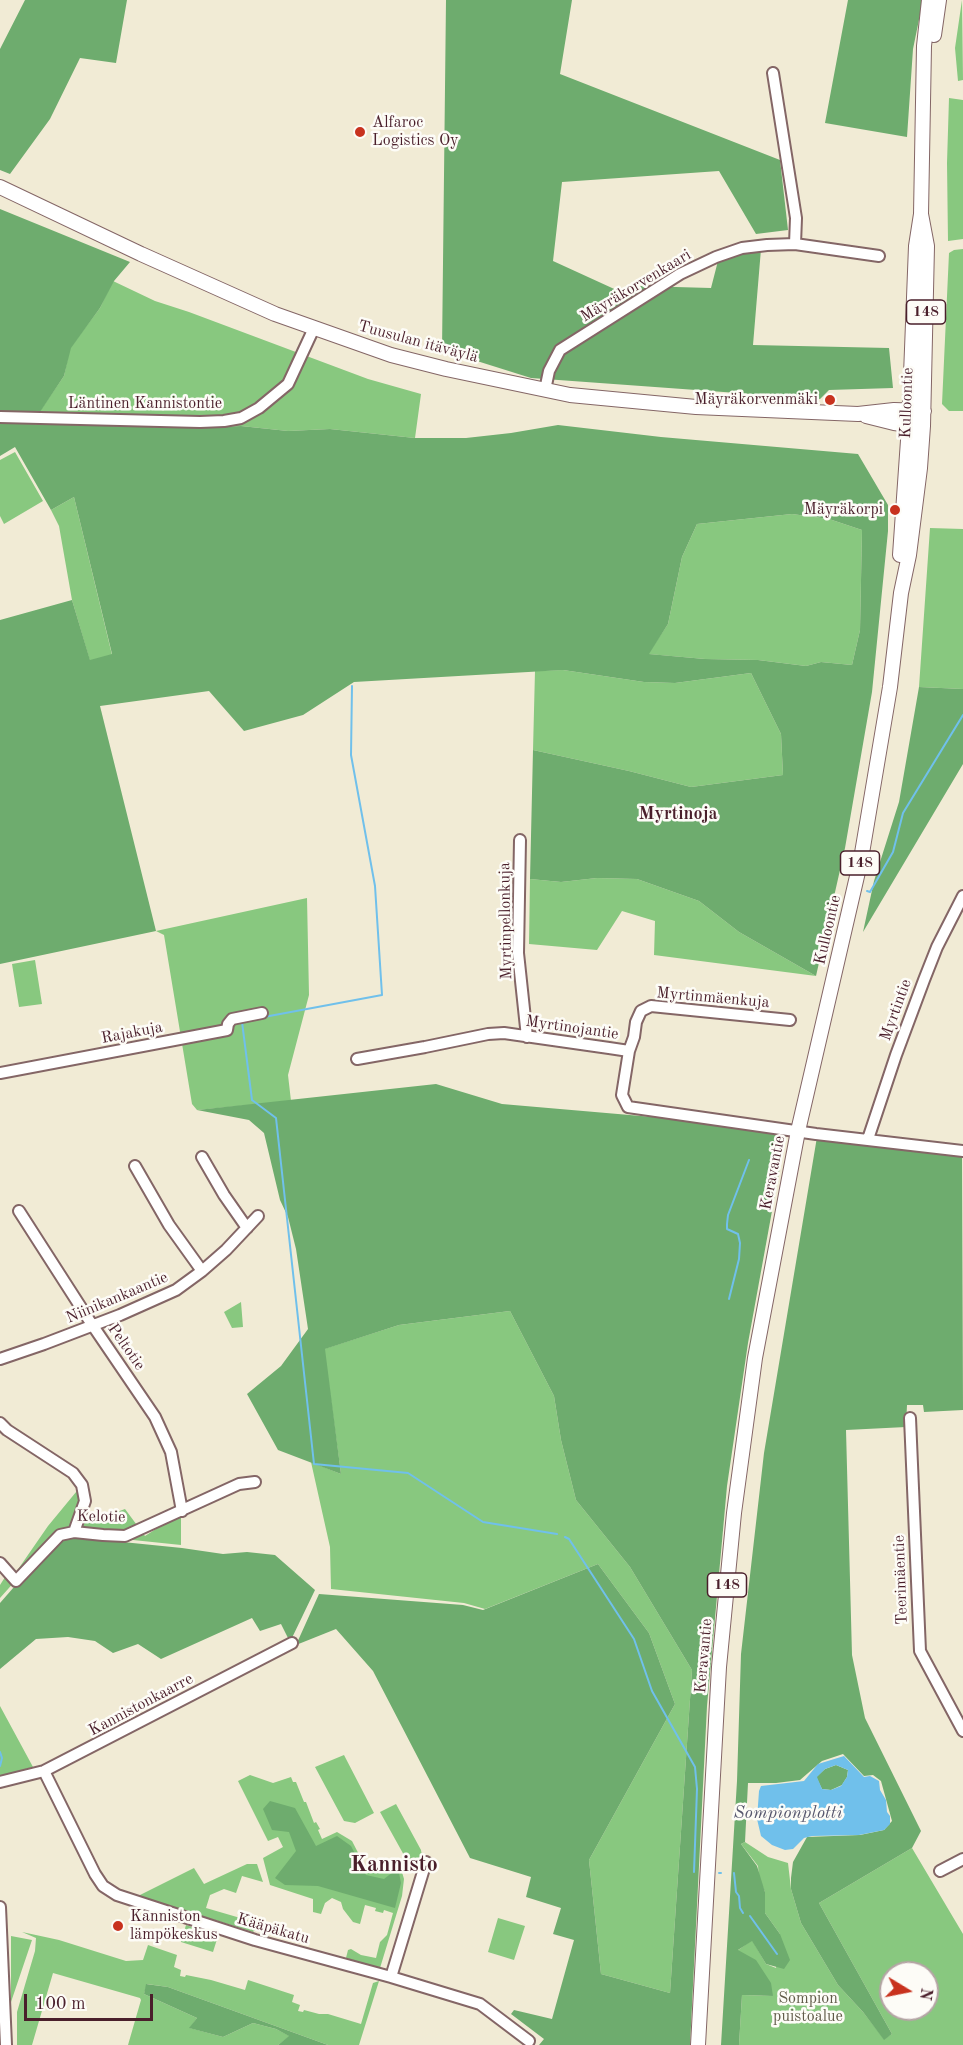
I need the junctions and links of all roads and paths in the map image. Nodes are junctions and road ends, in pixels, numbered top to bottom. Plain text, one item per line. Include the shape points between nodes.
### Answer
1 (929, 0) edge
2 (939, 0) edge
3 (773, 73) dead end
4 (924, 87) junction
5 (0, 187) edge
6 (795, 244) junction
7 (879, 256) dead end
8 (314, 328) junction
9 (545, 390) junction
10 (917, 410) junction
11 (858, 414) junction
12 (0, 417) edge
13 (916, 426) junction
14 (520, 840) dead end
15 (963, 896) edge
16 (262, 1013) dead end
17 (790, 1020) dead end
18 (527, 1037) junction
19 (629, 1052) junction
20 (357, 1059) dead end
21 (0, 1073) edge
22 (798, 1131) junction
23 (868, 1139) junction
24 (963, 1151) edge
25 (202, 1157) dead end
26 (135, 1166) dead end
27 (20, 1211) dead end
28 (258, 1216) dead end
29 (247, 1228) junction
30 (202, 1271) junction
31 (93, 1325) junction
32 (0, 1359) edge
33 (910, 1418) dead end
34 (0, 1423) edge
35 (255, 1482) dead end
36 (183, 1511) junction
37 (74, 1532) junction
38 (0, 1563) edge
39 (292, 1643) dead end
40 (963, 1731) edge
41 (44, 1771) junction
42 (0, 1782) edge
43 (963, 1859) edge
44 (426, 1862) dead end
45 (940, 1871) dead end
46 (0, 1907) edge
47 (1, 1920) edge
48 (391, 1977) junction
49 (529, 2041) dead end
50 (6, 2045) edge
51 (698, 2045) edge

1 - 4 main road, Kulloontie / 148
2 - 4 main road, Kulloontie / 148
3 - 6 street via 796,218
4 - 10 main road, Kulloontie / 148 via 921,214 916,246
5 - 8 main road, Tuusulan itäväylä via 253,305
6 - 7 street, Mäyräkorvenkaari
6 - 9 street, Mäyräkorvenkaari via 742,248 680,274 560,350
8 - 9 main road, Tuusulan itäväylä via 391,355
8 - 12 street, Läntinen Kannistontie via 288,384 241,418 200,422
9 - 11 main road, Tuusulan itäväylä via 696,407
10 - 11 main road, Tuusulan itäväylä
10 - 13 main road, Kulloontie / 148
11 - 13 main road, Tuusulan itäväylä
13 - 22 main road, Kulloontie / 148 via 900,554 901,592 890,687 861,859
14 - 18 street, Myrtinpellonkuja via 518,953
15 - 23 street, Myrtintie via 937,947
16 - 21 street, Rajakuja via 232,1019 227,1030
17 - 19 street, Myrtinmäenkuja via 651,1006 641,1011
18 - 19 street, Myrtinojantie
18 - 20 street, Myrtinojantie via 488,1034
19 - 22 street, Myrtinojantie via 622,1095 628,1107
22 - 23 street
22 - 51 main road, Keravantie / 148 via 755,1358 734,1513 719,1667
23 - 24 street
25 - 29 street
26 - 30 street via 169,1225
27 - 31 street, Peltotie
28 - 29 street, Niinikankaantie
29 - 30 street, Niinikankaantie
30 - 31 street, Niinikankaantie via 177,1290
31 - 32 street, Niinikankaantie
31 - 36 street, Peltotie via 155,1417 171,1452
33 - 40 street, Teerimäentie via 920,1651
34 - 37 street via 73,1473 82,1485 85,1501
35 - 36 street, Kelotie via 239,1484
36 - 37 street, Kelotie via 125,1536
37 - 38 street, Kelotie via 60,1535 16,1581
39 - 41 street, Kannistonkaarre
41 - 42 street, Kannistonkaarre
41 - 48 street, Kääpäkatu via 103,1887 260,1942
43 - 45 street
44 - 48 street
46 - 47 street
47 - 50 street
48 - 49 street, Kääpäkatu via 480,2004

